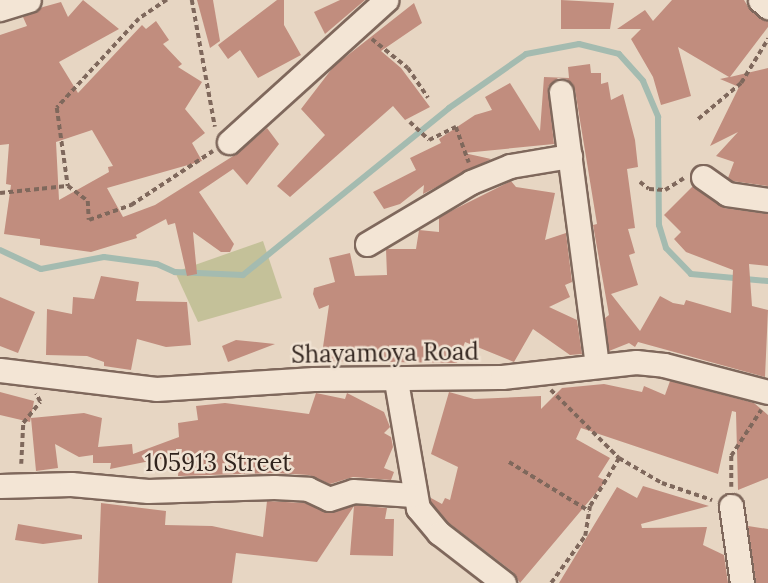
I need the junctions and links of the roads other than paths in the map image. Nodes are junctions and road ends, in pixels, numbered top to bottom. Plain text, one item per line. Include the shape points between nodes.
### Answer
1 (29, 0) edge
2 (386, 0) edge
3 (760, 0) edge
4 (768, 7) edge
5 (0, 9) edge
6 (561, 92) dead end
7 (229, 142) road end
8 (570, 156) junction
9 (703, 177) dead end
10 (768, 200) edge
11 (368, 244) dead end
12 (597, 364) junction
13 (0, 370) edge
14 (396, 381) junction
15 (768, 391) edge
16 (10, 486) edge
17 (413, 495) junction
18 (731, 506) road end
19 (504, 583) edge
20 (742, 583) edge

1 - 5 street
2 - 7 street
3 - 4 street
6 - 8 street
8 - 11 street via 542,157 474,181
8 - 12 street
9 - 10 street via 727,194
12 - 14 street, Shayamoya Road
12 - 15 street, Shayamoya Road via 664,365
13 - 14 street, Shayamoya Road via 156,388 314,379
14 - 17 street
16 - 17 street, 105913 Street via 308,489 329,499 353,491
17 - 19 street via 428,522
18 - 20 street

